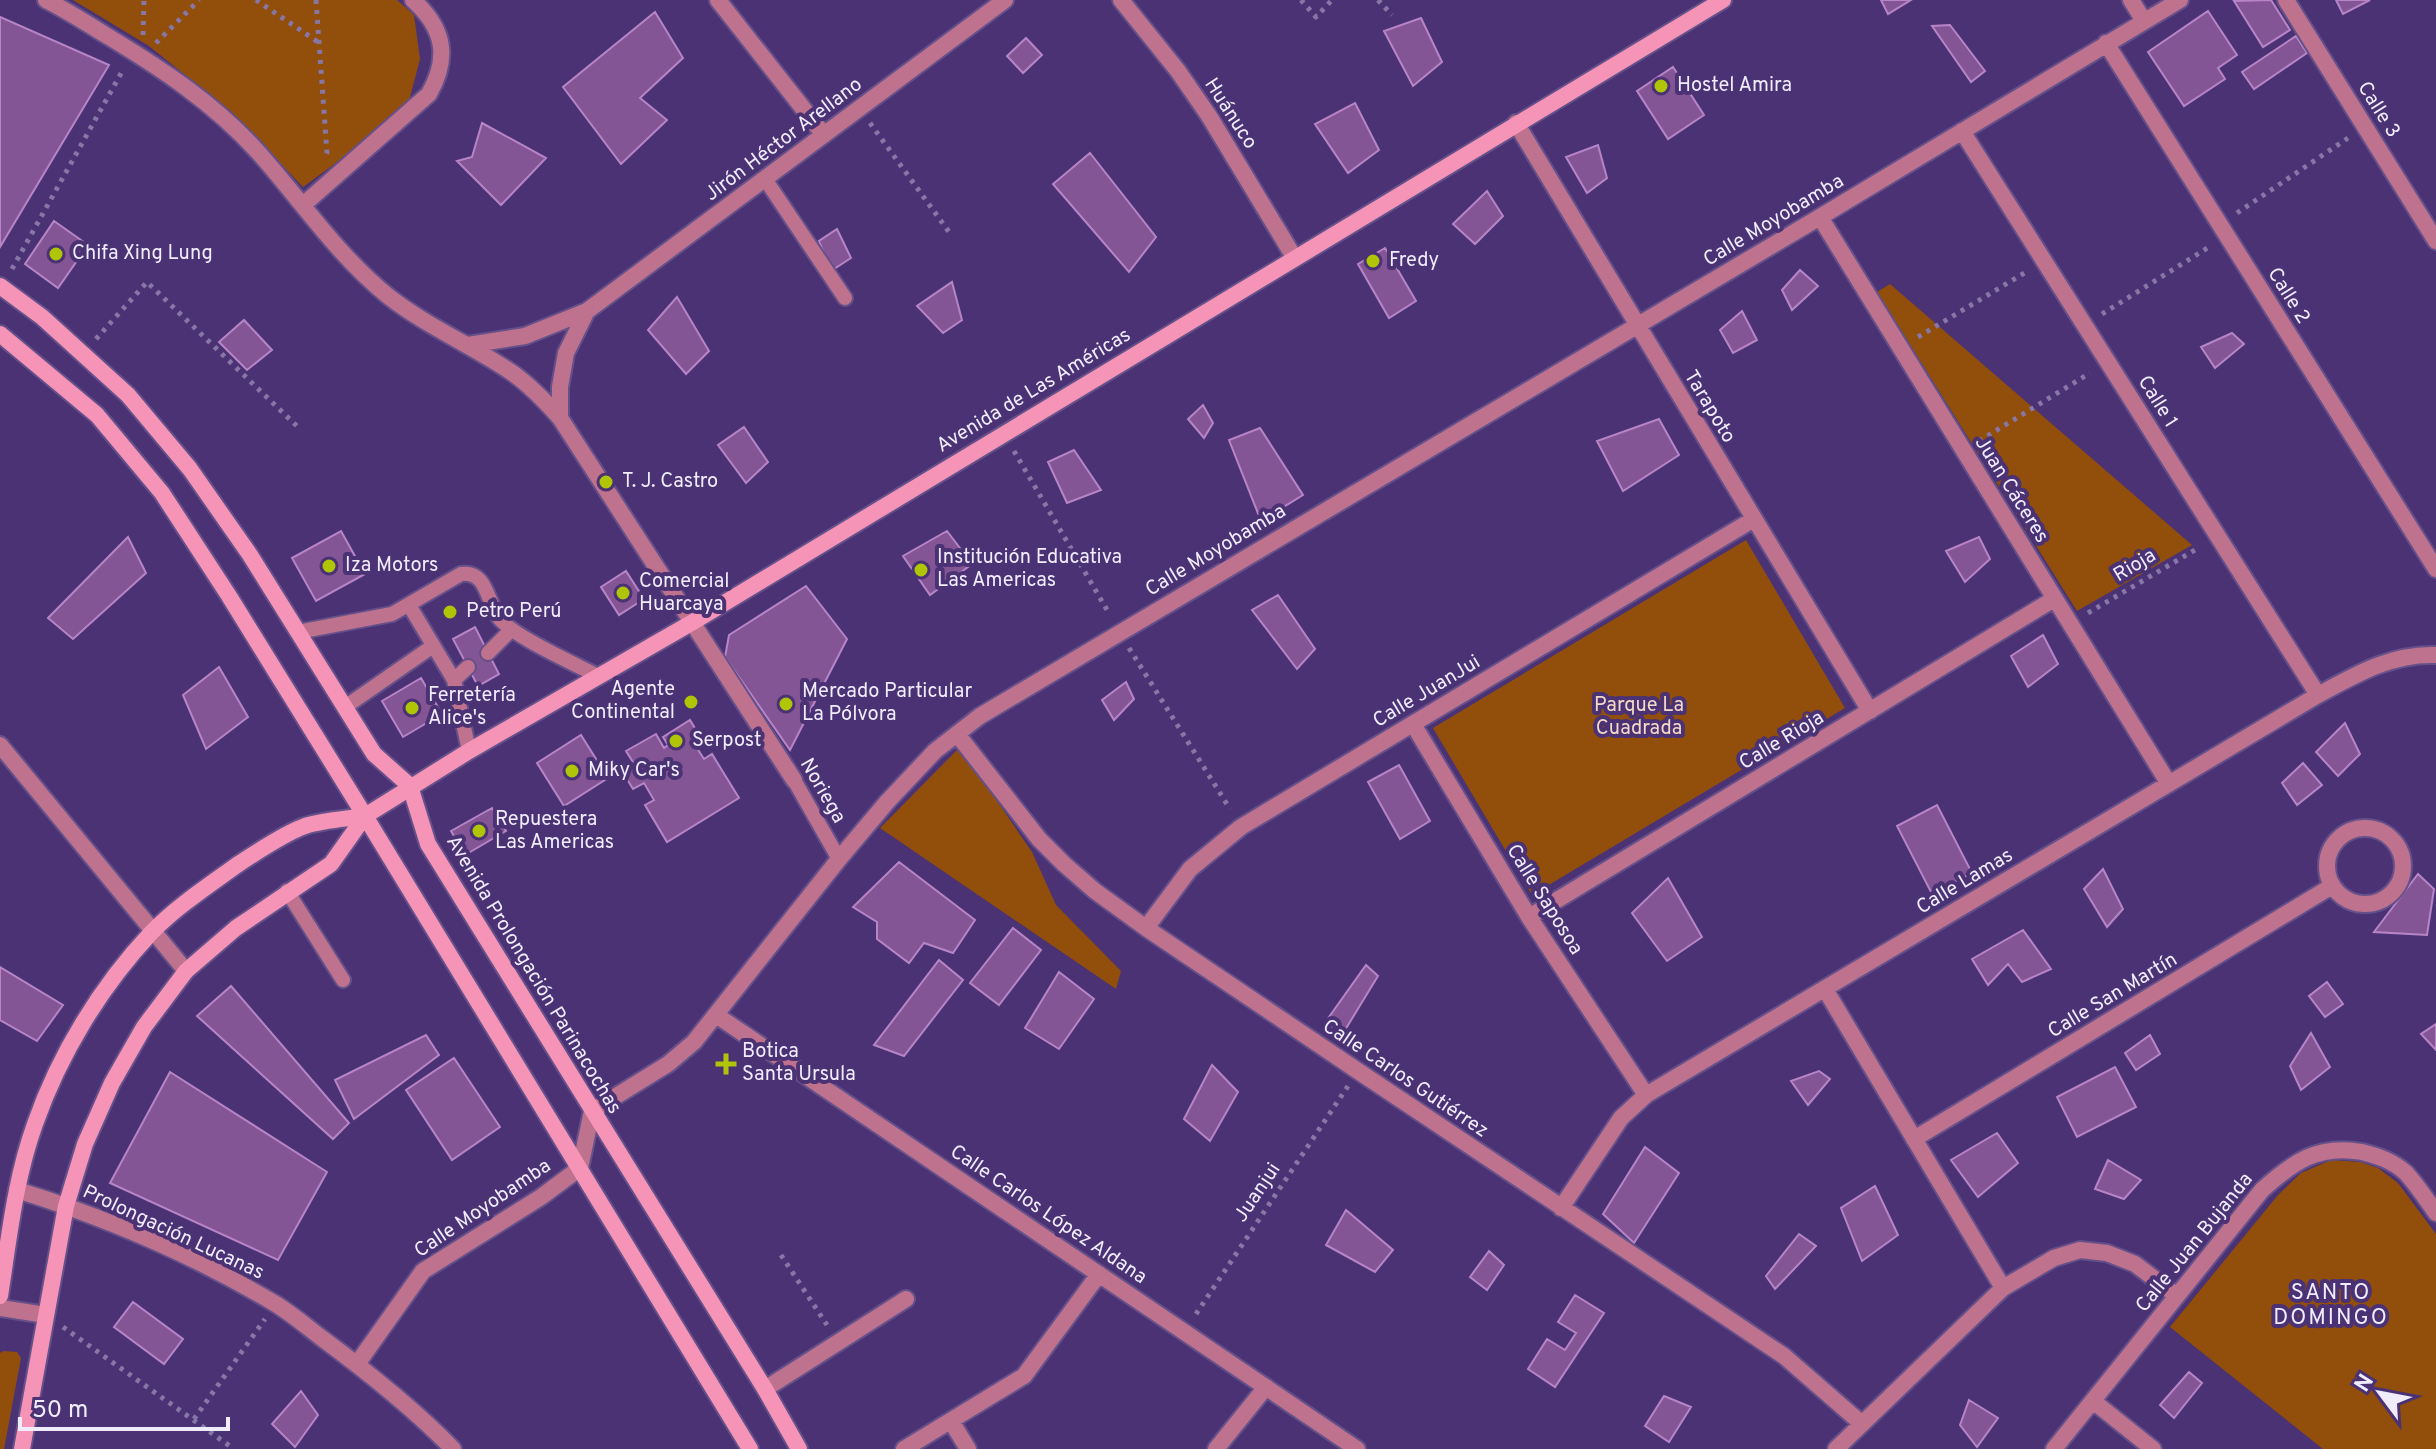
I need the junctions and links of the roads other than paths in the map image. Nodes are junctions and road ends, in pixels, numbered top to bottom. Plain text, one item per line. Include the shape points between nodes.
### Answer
1 (46, 0) edge
2 (413, 0) edge
3 (718, 0) edge
4 (1005, 0) edge
5 (1121, 0) edge
6 (1723, 0) edge
7 (2131, 0) edge
8 (2180, 0) edge
9 (2286, 0) edge
10 (2144, 21) junction
11 (2106, 43) junction
12 (1516, 123) junction
13 (1962, 131) junction
14 (824, 135) junction
15 (765, 179) junction
16 (303, 205) junction
17 (1820, 217) junction
18 (2436, 241) edge
19 (1294, 257) junction
20 (1, 286) edge
21 (845, 298) dead end
22 (587, 311) junction
23 (1636, 325) junction
24 (0, 334) edge
25 (468, 345) junction
26 (560, 418) junction
27 (1754, 519) junction
28 (2436, 569) edge
29 (2054, 599) junction
30 (409, 605) junction
31 (693, 622) junction
32 (511, 630) junction
33 (298, 632) junction
34 (433, 646) junction
35 (488, 653) dead end
36 (2436, 655) edge
37 (468, 667) dead end
38 (598, 676) junction
39 (454, 680) junction
40 (2318, 695) junction
41 (345, 707) junction
42 (1870, 711) junction
43 (1413, 724) junction
44 (957, 734) junction
45 (469, 751) junction
46 (3, 757) edge
47 (794, 780) joint
48 (2169, 784) junction
49 (410, 786) junction
50 (365, 816) junction
51 (839, 859) junction
52 (2332, 886) junction
53 (287, 891) junction
54 (1529, 917) junction
55 (1146, 928) junction
56 (152, 932) junction
57 (186, 971) junction
58 (343, 980) dead end
59 (1825, 989) junction
60 (716, 1015) junction
61 (1646, 1095) junction
62 (592, 1111) junction
63 (1914, 1139) junction
64 (580, 1168) junction
65 (17, 1190) junction
66 (66, 1206) junction
67 (1561, 1208) junction
68 (2436, 1213) edge
69 (1099, 1274) junction
70 (2003, 1288) junction
71 (0, 1296) edge
72 (2177, 1296) junction
73 (906, 1299) dead end
74 (0, 1308) edge
75 (46, 1315) junction
76 (357, 1364) junction
77 (1266, 1387) junction
78 (765, 1389) junction
79 (2093, 1401) junction
80 (951, 1421) junction
81 (1861, 1423) junction
82 (22, 1449) edge
83 (453, 1449) edge
84 (750, 1449) edge
85 (799, 1449) edge
86 (904, 1449) edge
87 (968, 1449) edge
88 (1216, 1449) edge
89 (1357, 1449) edge
90 (1836, 1449) edge
91 (2054, 1449) edge
92 (2153, 1449) edge

1 - 16 street, Noriega via 159,67 213,108
2 - 16 street via 426,12 441,44 435,84
3 - 14 street
4 - 14 street, Jirón Héctor Arellano
5 - 19 street, Huánuco via 1209,116
6 - 12 street, Avenida de Las Américas
7 - 10 street
8 - 10 street, Calle Moyobamba
9 - 18 street, Calle 3
10 - 11 street, Calle Moyobamba
11 - 13 street, Calle Moyobamba
11 - 28 street, Calle 2
12 - 19 street, Avenida de Las Américas
12 - 23 street, Tarapoto
13 - 17 street, Calle Moyobamba
13 - 40 street, Calle 1
14 - 15 street, Jirón Héctor Arellano
15 - 21 lane
15 - 22 street, Jirón Héctor Arellano
16 - 25 street, Noriega via 386,295
17 - 23 street, Calle Moyobamba
17 - 29 street, Juan Cáceres
19 - 31 street, Avenida de Las Américas
20 - 33 street via 128,395 190,469
22 - 25 street, Jirón Héctor Arellano via 525,336
22 - 26 street, Jirón Héctor Arellano via 566,353
23 - 27 street, Tarapoto
23 - 44 street, Calle Moyobamba via 1005,700
24 - 50 street via 97,415 162,493
25 - 26 street, Noriega via 534,390
26 - 31 street, Noriega
27 - 42 street, Tarapoto
27 - 43 street, Calle JuanJui
29 - 42 street, Calle Rioja
29 - 48 street, Juan Cáceres
30 - 32 lane via 470,573 480,578
30 - 33 lane via 392,614
30 - 34 lane
31 - 38 street, Avenida de Las Américas
31 - 47 street, Noriega
32 - 35 lane
32 - 38 lane
33 - 41 street
34 - 39 lane
34 - 41 lane
36 - 40 street, Calle Lamas via 2383,662
37 - 39 lane
38 - 45 street, Avenida de Las Américas
39 - 45 lane
40 - 48 street, Calle Lamas
41 - 49 street via 374,754
42 - 54 street, Calle Rioja
43 - 54 street, Calle Saposoa
43 - 55 street, Calle JuanJui via 1241,827 1190,869
44 - 51 street, Calle Moyobamba via 912,775
44 - 55 street, Calle Carlos Gutiérrez via 1047,847
45 - 49 street, Avenida de Las Américas
46 - 56 street
47 - 51 lane, Noriega
48 - 59 street, Calle Lamas
49 - 50 street, Avenida de Las Américas
49 - 62 street, Avenida Prolongación Parinacochas via 428,844
50 - 53 street, Avenida de Las Américas via 331,864
50 - 56 street, Avenida de Las Américas via 305,826 204,888
50 - 64 street
51 - 60 street, Calle Moyobamba
52 - 52 street via 2340,896 2363,905 2387,898 2402,878 2404,865 2395,842 2374,828 2349,831 2338,839 2327,861
52 - 63 street, Calle San Martín
53 - 57 street, Avenida de Las Américas
53 - 58 lane
54 - 61 street, Calle Saposoa
55 - 67 street, Calle Carlos Gutiérrez
56 - 57 street
56 - 65 street, Avenida de Las Américas via 118,973 57,1071 34,1125
57 - 66 street, Avenida de Las Américas via 144,1027 112,1083
59 - 61 street, Calle Lamas
59 - 63 street
60 - 62 street, Calle Moyobamba via 681,1054
60 - 69 street, Calle Carlos López Aldana
61 - 67 street, Calle Lamas via 1621,1118
62 - 64 street, Calle Moyobamba
62 - 78 street, Avenida Prolongación Parinacochas
63 - 70 street
64 - 76 street, Calle Moyobamba via 423,1271
64 - 84 street
65 - 66 street, Prolongación Lucanas
65 - 71 street, Avenida de Las Américas
66 - 75 street, Avenida de Las Américas
66 - 76 street, Prolongación Lucanas via 275,1304
67 - 81 street, Calle Carlos Gutiérrez via 1784,1356
68 - 72 street, Calle Juan Bujanda via 2406,1174 2381,1156 2344,1149 2313,1153 2262,1190
69 - 77 street, Calle Carlos López Aldana
69 - 80 street via 1024,1376
70 - 72 street via 2054,1258 2080,1250 2135,1264
70 - 81 street
72 - 79 street, Calle Juan Bujanda
73 - 78 street
74 - 75 street
75 - 82 street, Avenida de Las Américas
76 - 83 street, Prolongación Lucanas
77 - 88 street
77 - 89 street, Calle Carlos López Aldana
78 - 85 street, Avenida Prolongación Parinacochas
79 - 91 street, Calle Juan Bujanda
79 - 92 street
80 - 86 street
80 - 87 street
81 - 90 street

